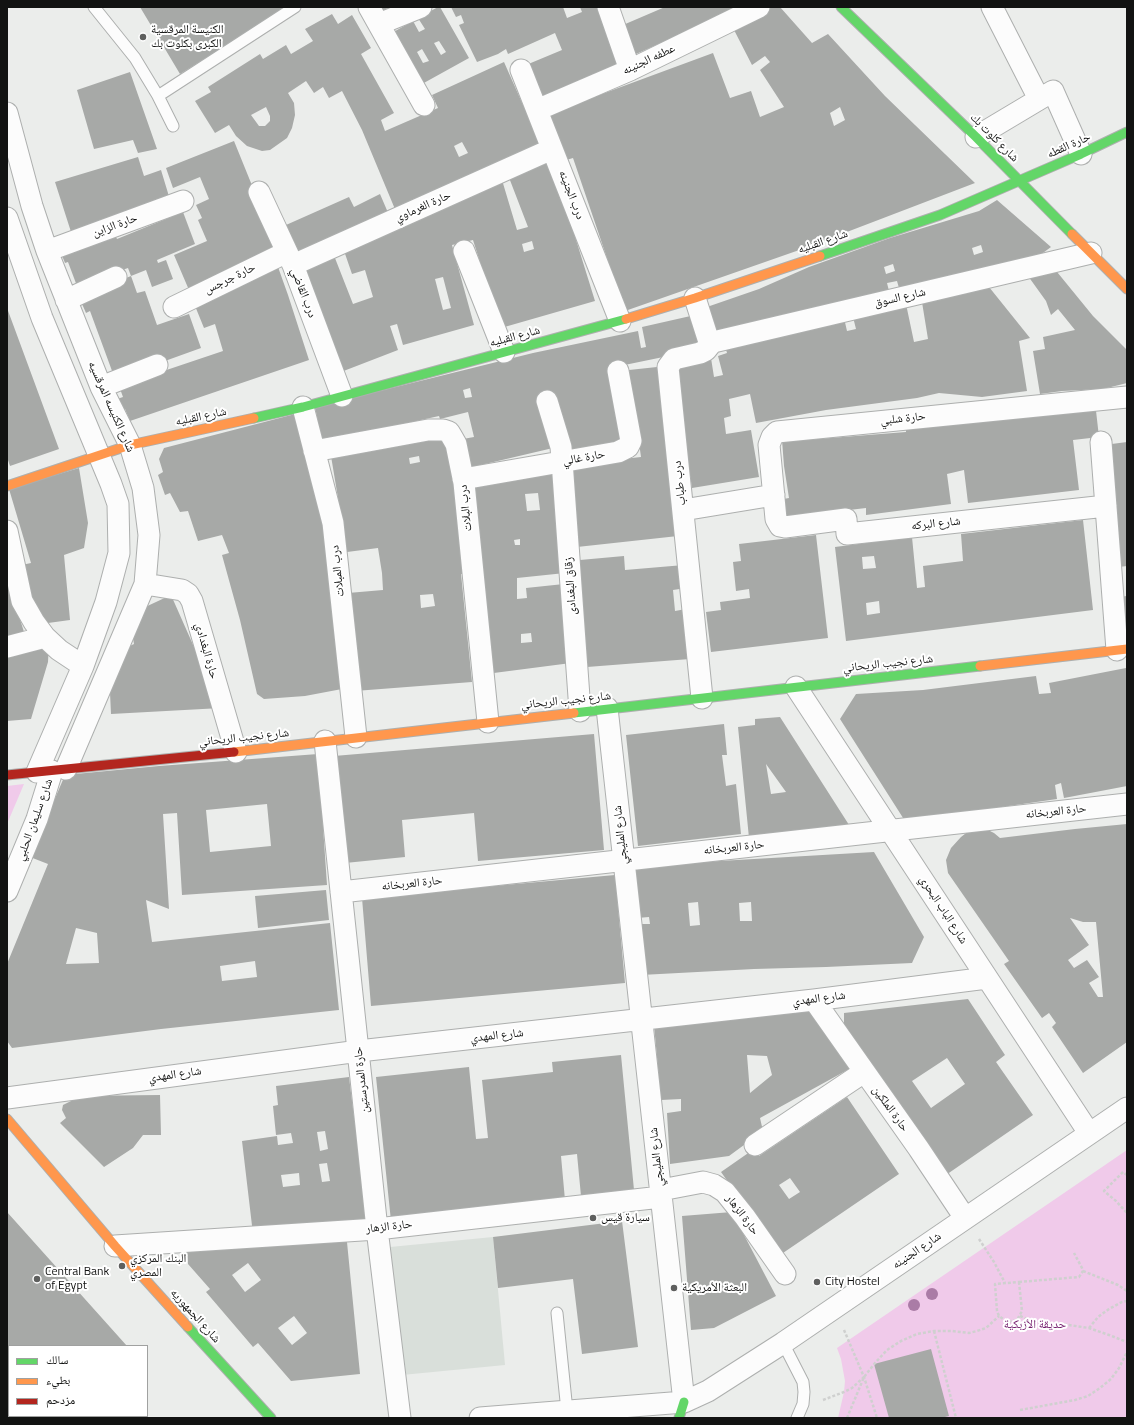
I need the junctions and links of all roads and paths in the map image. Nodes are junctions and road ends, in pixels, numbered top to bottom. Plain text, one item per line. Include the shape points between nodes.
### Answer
1 (94, 7) edge
2 (296, 7) edge
3 (421, 7) edge
4 (608, 7) edge
5 (759, 7) edge
6 (992, 7) edge
7 (845, 8) edge
8 (374, 16) edge
9 (521, 70) dead end
10 (630, 70) junction
11 (158, 96) junction
12 (1039, 99) junction
13 (424, 106) dead end
14 (537, 110) junction
15 (7, 113) edge
16 (173, 126) dead end
17 (1127, 132) edge
18 (976, 137) junction
19 (552, 149) junction
20 (1081, 154) junction
21 (1019, 181) junction
22 (259, 192) dead end
23 (183, 201) dead end
24 (7, 218) edge
25 (47, 251) junction
26 (464, 251) dead end
27 (1091, 253) junction
28 (290, 258) junction
29 (116, 277) dead end
30 (1127, 289) edge
31 (695, 298) junction
32 (66, 300) junction
33 (174, 307) dead end
34 (620, 321) junction
35 (710, 343) junction
36 (504, 352) junction
37 (157, 365) dead end
38 (618, 371) dead end
39 (101, 387) junction
40 (342, 396) junction
41 (1127, 397) edge
42 (546, 402) dead end
43 (303, 407) junction
44 (1101, 442) dead end
45 (130, 446) junction
46 (314, 451) junction
47 (98, 455) junction
48 (562, 462) junction
49 (463, 479) junction
50 (8, 482) edge
51 (774, 495) junction
52 (1106, 506) junction
53 (683, 510) junction
54 (780, 526) joint
55 (7, 531) edge
56 (145, 584) junction
57 (45, 637) junction
58 (7, 647) edge
59 (1122, 650) edge
60 (83, 666) junction
61 (796, 687) junction
62 (702, 698) junction
63 (607, 708) junction
64 (580, 711) junction
65 (488, 722) junction
66 (356, 737) junction
67 (325, 741) junction
68 (236, 752) junction
69 (52, 771) junction
70 (7, 775) edge
71 (1127, 804) edge
72 (891, 830) junction
73 (624, 860) junction
74 (7, 891) edge
75 (341, 892) junction
76 (987, 978) junction
77 (814, 1000) junction
78 (641, 1020) junction
79 (359, 1051) junction
80 (864, 1072) junction
81 (7, 1098) edge
82 (1127, 1108) edge
83 (7, 1119) edge
84 (1089, 1133) junction
85 (755, 1145) dead end
86 (1127, 1175) edge
87 (661, 1194) junction
88 (1127, 1213) edge
89 (965, 1218) junction
90 (377, 1229) junction
91 (115, 1246) junction
92 (1074, 1253) dead end
93 (1083, 1271) junction
94 (785, 1274) dead end
95 (1019, 1282) junction
96 (1005, 1284) junction
97 (1127, 1291) edge
98 (1127, 1301) edge
99 (833, 1309) junction
100 (557, 1313) dead end
101 (999, 1316) junction
102 (1020, 1316) junction
103 (1089, 1328) junction
104 (934, 1331) junction
105 (1127, 1342) edge
106 (783, 1343) junction
107 (1127, 1352) edge
108 (864, 1377) junction
109 (803, 1404) junction
110 (682, 1410) edge
111 (1020, 1410) dead end
112 (567, 1411) junction
113 (271, 1418) edge
114 (400, 1418) edge
115 (480, 1418) edge
116 (797, 1418) edge
117 (847, 1418) edge
118 (877, 1418) edge
119 (956, 1418) edge

1 - 11 lane via 135,58
2 - 11 lane
3 - 8 street
4 - 10 street
5 - 10 street, عطفه الجنينه
6 - 12 street
7 - 18 street, شارع كلوت بك
8 - 13 street
9 - 14 street, درب الجنينه
10 - 14 street, عطفه الجنينه
11 - 16 lane
12 - 18 street
12 - 20 street via 1053,91
14 - 19 street, درب الجنينه
15 - 25 street, شارع الكنيسه المرقسيه
17 - 20 street, حارة القطه
18 - 21 street, شارع كلوت بك
19 - 28 street, حارة الغرماوي
19 - 34 street, درب الجنينه
20 - 21 street, حارة القطه
21 - 27 street, شارع كلوت بك
21 - 31 street, شارع القبليه via 940,215
22 - 28 street, درب القاضي
23 - 25 street, حارة الزاين
24 - 47 street via 42,318
25 - 32 street, شارع الكنيسه المرقسيه
26 - 36 street
27 - 30 street, شارع كلوت بك
27 - 35 street, شارع السوق
28 - 33 street, حارة جرجس
28 - 40 street, درب القاضي
29 - 32 street
31 - 34 street, شارع القبليه
31 - 35 street
32 - 39 street, شارع الكنيسه المرقسيه
34 - 36 street, شارع القبليه
35 - 53 street, درب طباب via 706,350 674,359 668,367
36 - 40 street, شارع القبليه
37 - 39 street
38 - 48 street, حارة غالي via 631,441 628,447 618,452
39 - 45 street, شارع الكنيسه المرقسيه
40 - 43 street, شارع القبليه
41 - 51 street, حارة شلبي via 777,432 769,445
42 - 48 street, زقاق البغدادى via 561,447
43 - 45 street, شارع القبليه
43 - 46 street, درب المبلات
44 - 52 street
45 - 47 street, شارع القبليه
45 - 56 street, شارع الكنيسه المرقسيه via 143,488 149,535
46 - 49 street, درب البلات via 428,430 442,430 449,432 456,444
46 - 66 street, درب المبلات via 333,523
47 - 50 street, شارع القبليه
47 - 60 street via 118,504 119,554 106,602
48 - 49 street, حارة غالي
48 - 64 street, زقاق البغدادى
49 - 65 street, درب البلات
51 - 53 street
51 - 54 street, حارة شلبي via 776,519
52 - 54 street, شارع البركه via 847,534 846,519
52 - 59 street
53 - 62 street, درب طباب
55 - 57 street via 22,601
56 - 68 street, حارة البغدادي via 182,590 192,600
56 - 69 street, شارع الكنيسه المرقسيه
57 - 58 street
57 - 60 street
59 - 61 street, شارع نجيب الريحاني
60 - 69 street
61 - 62 street, شارع نجيب الريحاني
61 - 72 street, شارع الباب البحري
62 - 63 street, شارع نجيب الريحاني
63 - 64 street, شارع نجيب الريحاني
63 - 73 street, شارع المليجي
64 - 65 street, شارع نجيب الريحاني
65 - 66 street, شارع نجيب الريحاني
66 - 67 street, شارع نجيب الريحاني
67 - 68 street, شارع نجيب الريحاني
67 - 75 street, حارة المدرستين
68 - 69 street, شارع نجيب الريحاني
69 - 70 street, شارع نجيب الريحاني
69 - 74 street, شارع سليمان الحلبي via 37,819
71 - 72 street, حارة العربخانه
72 - 73 street, حارة العربخانه
72 - 76 street, شارع الباب البحري
73 - 75 street, حارة العربخانه
73 - 78 street, شارع المليجي
75 - 79 street, حارة المدرستين
76 - 77 street, شارع المهدي
76 - 84 street, شارع الباب البحري
77 - 78 street, شارع المهدي
77 - 80 street, حارة الملكين
78 - 79 street, شارع المهدي
78 - 87 street, شارع المليجي
79 - 81 street, شارع المهدي
79 - 90 street, حارة المدرستين
80 - 85 street
80 - 89 street, حارة الملكين
82 - 84 street, شارع الجنينه
83 - 91 street, شارع الجمهوريه
84 - 89 street, شارع الجنينه
86 - 88 path via 1123,1172 1104,1191
87 - 90 street, حارة الزهار
87 - 94 street, حارة الزهار via 703,1182 725,1192
87 - 110 street, شارع المليجي
89 - 96 path
89 - 99 street, شارع الجنينه
90 - 91 street, حارة الزهار
90 - 114 street, حارة المدرستين
91 - 113 street, شارع الجمهوريه
92 - 93 path
93 - 95 path via 1079,1276
93 - 97 path
95 - 96 path
95 - 102 path via 1022,1306
96 - 101 path via 995,1284
98 - 103 path via 1109,1309
99 - 106 street, شارع الجنينه
99 - 108 path via 850,1340
100 - 112 lane
101 - 102 path via 1007,1322 1017,1320
101 - 104 path via 986,1328 969,1333
102 - 103 path via 1034,1322
103 - 105 path
104 - 108 path via 917,1334 887,1350
104 - 119 path
106 - 109 lane via 803,1382
106 - 110 street, شارع الجنينه
107 - 111 path via 1111,1379 1088,1396
108 - 109 path via 844,1392 820,1402
108 - 117 path
108 - 118 path
109 - 116 lane
110 - 112 street
112 - 115 street

